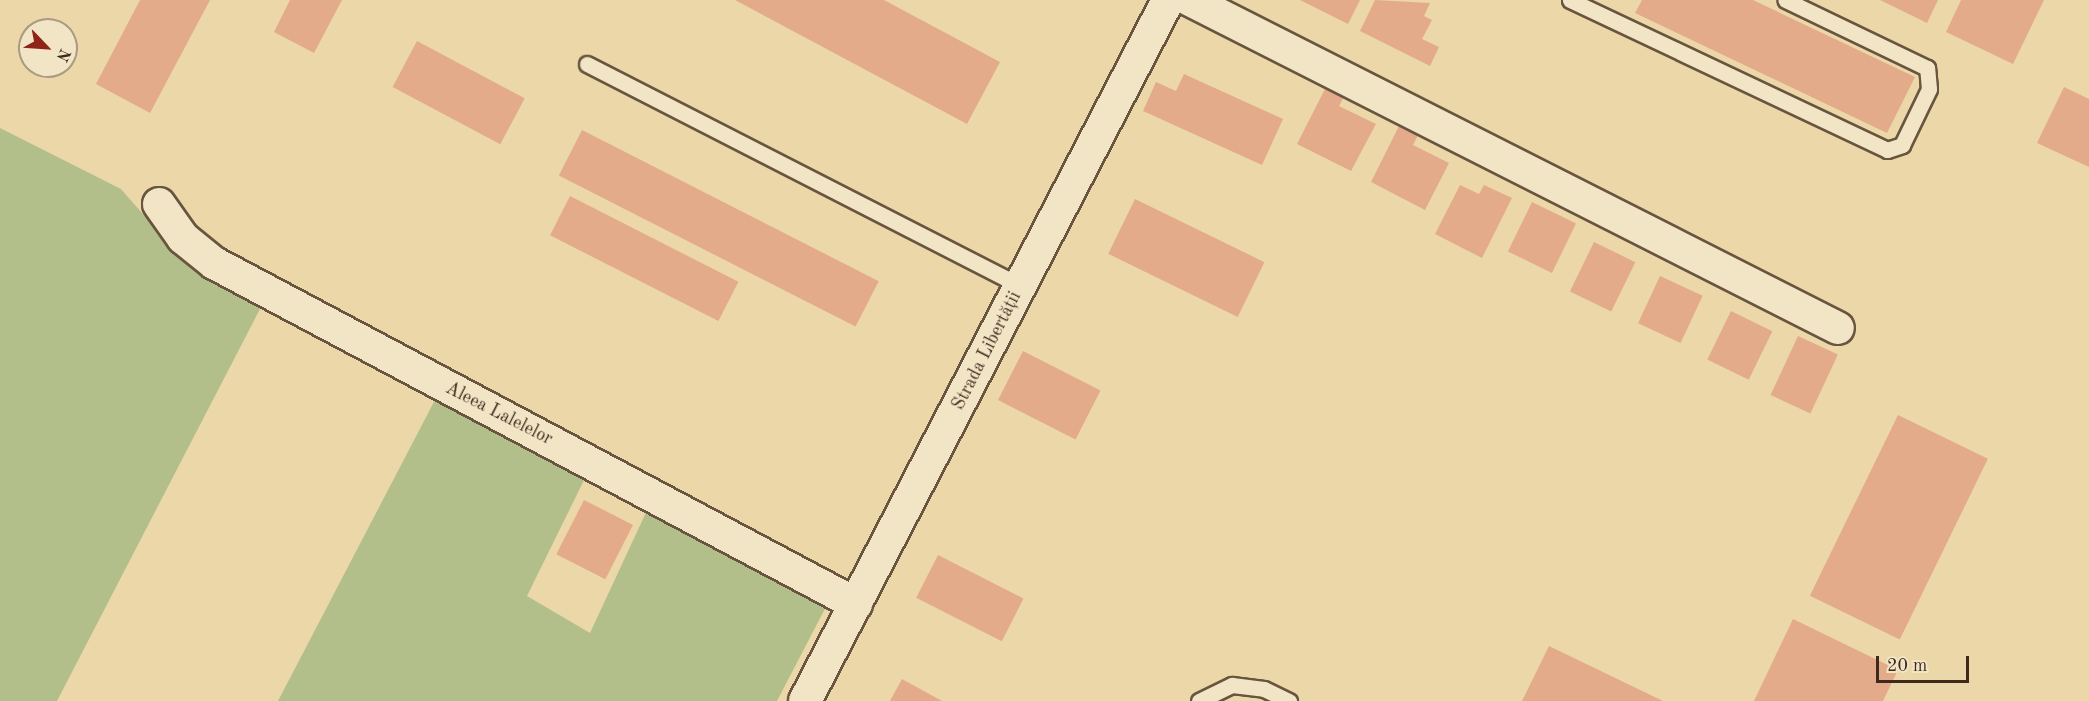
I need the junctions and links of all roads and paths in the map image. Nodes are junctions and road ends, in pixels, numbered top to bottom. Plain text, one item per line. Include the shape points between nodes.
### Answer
1 (1168, 0) edge
2 (1190, 0) edge
3 (1570, 0) edge
4 (1786, 0) edge
5 (1597, 6) edge
6 (587, 64) dead end
7 (159, 204) dead end
8 (1021, 286) junction
9 (1838, 328) dead end
10 (856, 604) junction
11 (805, 701) edge
12 (1199, 701) edge
13 (1289, 701) edge

1 - 8 street, Strada Libertății
2 - 9 street
3 - 5 lane
4 - 5 lane via 1927,68 1929,89 1902,145 1887,150
6 - 8 lane
7 - 10 street, Aleea Lalelelor via 183,238 214,263
8 - 10 street, Strada Libertății
10 - 11 street, Strada Libertății
12 - 13 lane via 1232,685 1264,689

